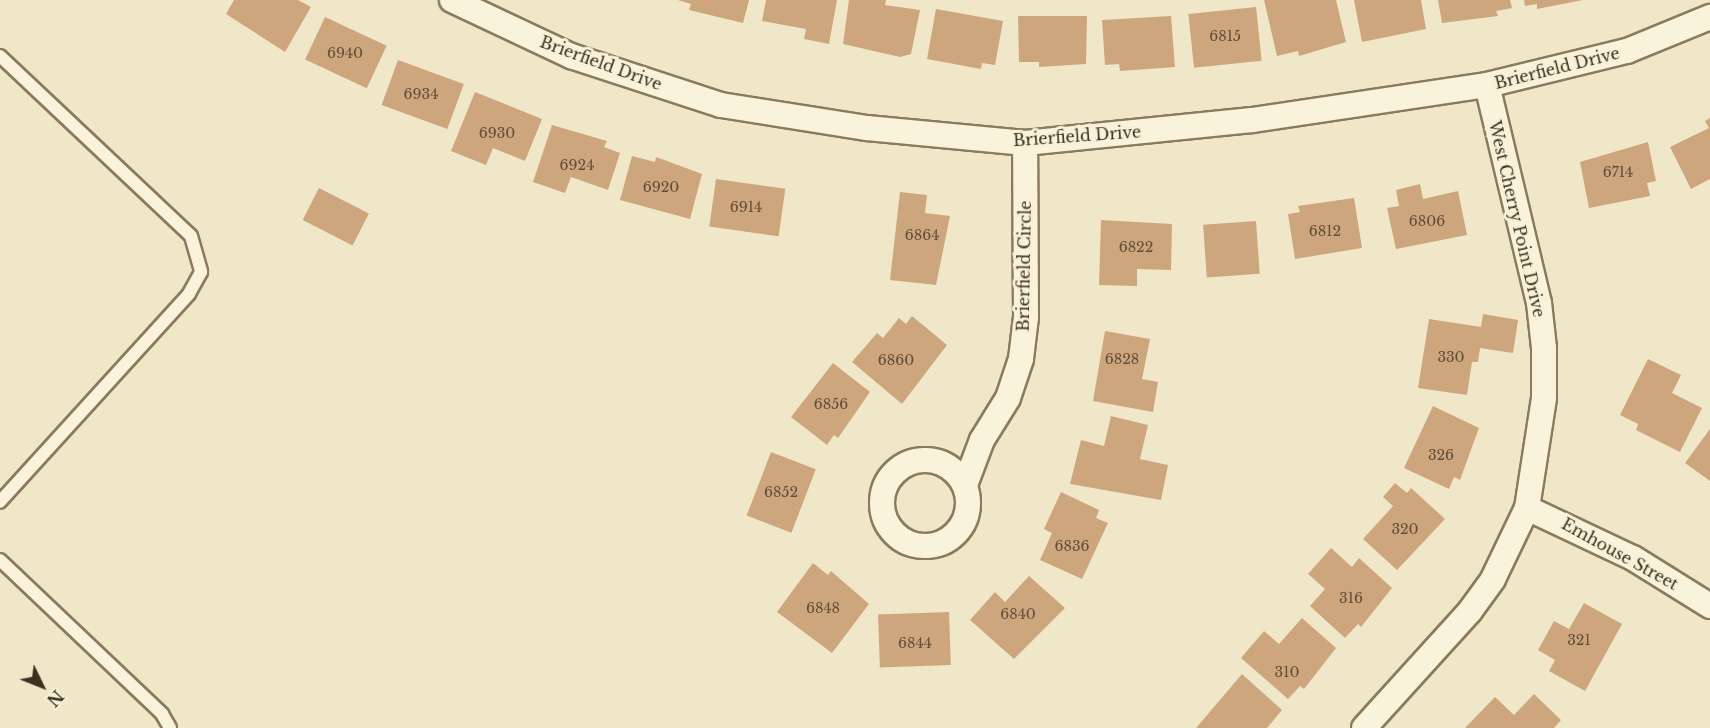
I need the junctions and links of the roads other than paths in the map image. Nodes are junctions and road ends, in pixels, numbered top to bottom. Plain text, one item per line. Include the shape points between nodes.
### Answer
1 (453, 0) edge
2 (1710, 17) edge
3 (0, 57) edge
4 (1487, 85) junction
5 (1025, 143) junction
6 (965, 485) dead end
7 (0, 502) edge
8 (1527, 508) junction
9 (0, 560) edge
10 (1710, 606) edge
11 (170, 728) edge
12 (1364, 728) edge

1 - 5 street, Brierfield Drive via 571,56 721,105 867,128
2 - 4 street, Brierfield Drive via 1627,51
3 - 7 lane via 191,236 201,272 189,294
4 - 5 street, Brierfield Drive via 1252,120
4 - 8 street, West Cherry Point Drive via 1539,303 1544,348 1544,398
5 - 6 street, Brierfield Circle via 1026,317 1021,359 1008,398 982,440
8 - 10 street, Emhouse Street via 1624,553
8 - 12 street, West Cherry Point Drive via 1493,579 1470,612
9 - 11 lane via 162,714

